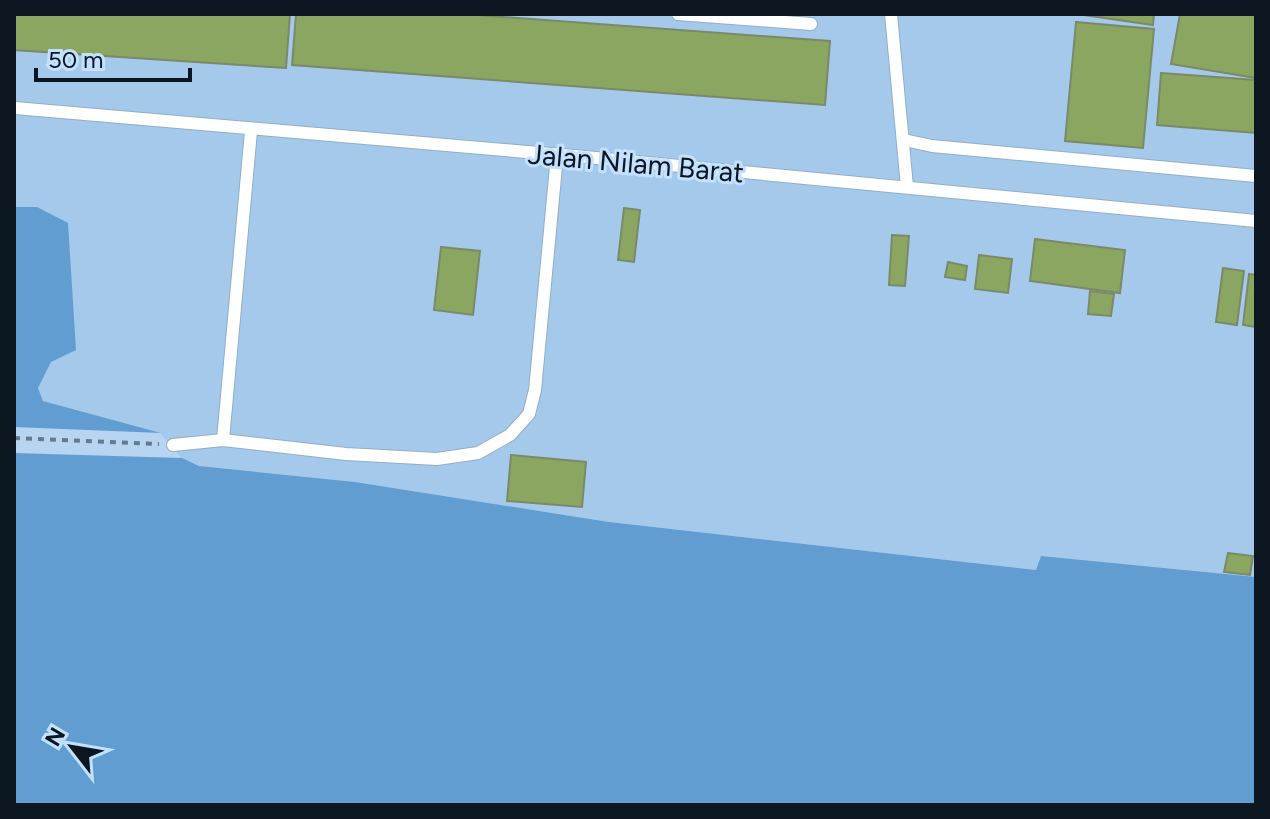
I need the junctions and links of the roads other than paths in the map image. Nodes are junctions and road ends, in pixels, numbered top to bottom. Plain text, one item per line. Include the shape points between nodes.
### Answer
1 (678, 14) edge
2 (891, 14) edge
3 (811, 24) dead end
4 (15, 108) edge
5 (251, 131) junction
6 (904, 140) junction
7 (557, 156) junction
8 (1256, 176) edge
9 (907, 187) junction
10 (1256, 221) edge
11 (223, 440) junction
12 (173, 445) road end

1 - 3 lane
2 - 6 lane
4 - 5 lane, Jalan Nilam Barat
5 - 7 lane, Jalan Nilam Barat
5 - 11 lane
6 - 8 lane
6 - 9 lane
7 - 9 lane, Jalan Nilam Barat
7 - 11 lane via 535,390 529,414 510,435 478,453 437,459
9 - 10 lane, Jalan Nilam Barat
11 - 12 lane

